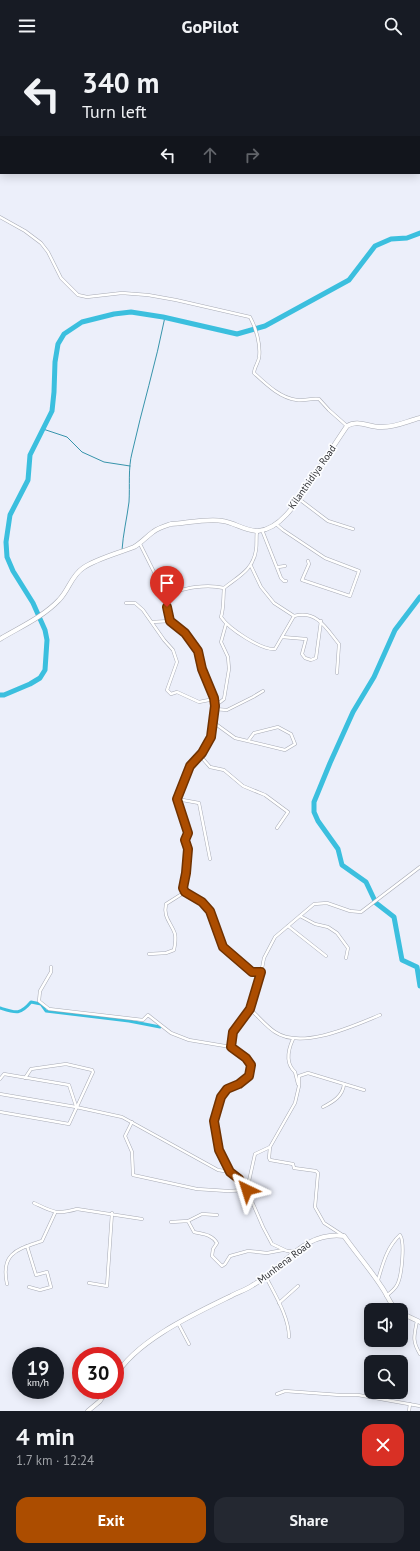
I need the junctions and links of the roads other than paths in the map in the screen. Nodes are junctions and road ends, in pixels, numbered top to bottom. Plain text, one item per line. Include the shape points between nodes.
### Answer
1 (0, 217) edge
2 (420, 418) edge
3 (347, 426) junction
4 (299, 499) junction
5 (276, 524) junction
6 (353, 529) dead end
7 (262, 530) junction
8 (257, 531) junction
9 (140, 544) junction
10 (308, 561) dead end
11 (251, 566) junction
12 (286, 566) dead end
13 (278, 567) junction
14 (286, 581) dead end
15 (224, 588) junction
16 (164, 594) junction
17 (126, 603) dead end
18 (294, 616) junction
19 (170, 621) junction
20 (321, 621) junction
21 (152, 622) junction
22 (226, 624) junction
23 (282, 637) junction
24 (0, 639) edge
25 (337, 673) dead end
26 (263, 691) dead end
27 (214, 698) junction
28 (215, 707) junction
29 (213, 722) junction
30 (248, 741) junction
31 (202, 753) junction
32 (177, 799) junction
33 (277, 828) dead end
34 (210, 859) dead end
35 (420, 869) edge
36 (185, 892) junction
37 (300, 916) junction
38 (288, 926) junction
39 (149, 954) dead end
40 (326, 956) dead end
41 (346, 958) dead end
42 (51, 967) dead end
43 (261, 972) junction
44 (250, 1009) junction
45 (380, 1015) dead end
46 (293, 1039) junction
47 (231, 1047) junction
48 (25, 1078) junction
49 (0, 1079) edge
50 (344, 1084) junction
51 (299, 1086) junction
52 (364, 1090) dead end
53 (0, 1094) edge
54 (76, 1107) junction
55 (323, 1107) dead end
56 (0, 1112) edge
57 (132, 1122) junction
58 (270, 1147) junction
59 (230, 1172) junction
60 (247, 1190) junction
61 (34, 1203) dead end
62 (55, 1213) junction
63 (112, 1213) junction
64 (217, 1215) dead end
65 (142, 1218) dead end
66 (188, 1221) junction
67 (171, 1222) dead end
68 (344, 1236) junction
69 (27, 1246) junction
70 (283, 1250) junction
71 (297, 1251) junction
72 (266, 1277) junction
73 (377, 1280) junction
74 (89, 1283) dead end
75 (7, 1284) dead end
76 (298, 1286) dead end
77 (29, 1287) dead end
78 (386, 1296) junction
79 (278, 1303) junction
80 (390, 1303) edge
81 (408, 1317) edge
82 (418, 1322) edge
83 (178, 1323) junction
84 (289, 1337) dead end
85 (189, 1344) dead end
86 (420, 1354) edge
87 (124, 1363) edge
88 (277, 1394) dead end
89 (101, 1399) edge
90 (410, 1404) junction
91 (420, 1406) edge
92 (88, 1411) edge
93 (409, 1411) edge

1 - 3 street via 41,242 60,278 78,295 148,295 250,317 256,333 259,356 254,373 277,392 288,397 298,400 319,399
2 - 3 street via 386,427 356,422
3 - 4 street, Kilanthidiya Road
4 - 5 street, Kilanthidiya Road
4 - 6 street via 328,521
5 - 7 street, Kilanthidiya Road
5 - 10 street via 325,558 359,571 350,596 302,580
7 - 8 street, Kilanthidiya Road
7 - 13 street
8 - 9 street, Kilanthidiya Road via 222,521 171,524 152,532
8 - 11 street via 254,561
9 - 16 street
9 - 24 street, Kilanthidiya Road via 84,567 76,574 61,598 42,614
11 - 15 street
11 - 18 street via 261,587 274,602
12 - 13 street
13 - 14 street via 281,578
15 - 16 street via 192,588
15 - 22 street via 222,617
16 - 19 street
17 - 21 street via 135,603
18 - 20 street via 302,614
18 - 23 street
19 - 21 street
19 - 27 street via 185,633 198,651 202,669
20 - 23 street via 316,658 311,660 302,654 306,639
20 - 25 street via 338,644
21 - 27 street via 173,650 177,662 167,690 171,694 177,692 199,702
22 - 23 street via 270,650 275,649
22 - 28 street via 221,642 228,657 229,669 224,699
26 - 28 street via 227,710
27 - 28 street
28 - 29 street
29 - 30 street via 235,738
29 - 31 street via 211,737
30 - 30 street via 285,750 295,744 291,734 278,727 254,733
31 - 32 street via 190,766
31 - 33 street via 203,759 210,767 224,770 243,786 265,795 288,812
32 - 34 street via 199,803
32 - 36 street via 188,833 185,840 188,849 183,888
35 - 37 street via 361,912 350,911 327,902 314,904
36 - 39 street via 166,904 164,912 175,934 174,950
36 - 43 street via 202,902 210,911 223,947 252,972
37 - 38 street
37 - 41 street via 337,933 348,948
38 - 40 street
38 - 43 street via 275,937 264,958
42 - 47 street via 51,972 40,991 39,1001 49,1009 143,1020 148,1015 171,1033 189,1040
43 - 44 street
44 - 46 street via 275,1032
44 - 47 street via 233,1032
45 - 46 street via 342,1030
46 - 51 street via 288,1050 289,1063
47 - 59 street via 251,1065 249,1076 227,1089 221,1097 214,1121 219,1150
48 - 49 street via 4,1074
48 - 54 street via 69,1085
48 - 54 street via 31,1069 46,1066 66,1064 92,1070
50 - 51 street via 308,1074 299,1076
50 - 52 street
50 - 55 street via 344,1090 338,1098
51 - 58 street via 295,1103
53 - 54 street
54 - 56 street via 69,1124
54 - 57 street via 122,1117
57 - 59 street via 218,1170
57 - 60 street via 125,1136 132,1152 133,1175 197,1189
58 - 60 street via 255,1154
58 - 68 street via 270,1160 287,1162 293,1164 294,1168 318,1173 315,1207 324,1222
59 - 60 street
60 - 70 street via 272,1244
61 - 62 street
62 - 63 street via 77,1209
62 - 69 street via 42,1241
63 - 65 street
63 - 74 street via 107,1286
64 - 66 street via 202,1214
66 - 67 street
66 - 70 street via 194,1232 216,1240 212,1256 222,1266 230,1256 248,1251 266,1253
68 - 71 street, Munhena Road via 322,1236
68 - 73 street
69 - 75 street via 14,1250 6,1260 3,1274
69 - 77 street via 36,1275 47,1272 51,1287 40,1290
70 - 71 street
71 - 72 street, Munhena Road
72 - 79 street
72 - 83 street, Munhena Road
73 - 78 street
73 - 78 street via 392,1242 400,1235 403,1245 399,1280 397,1286
76 - 79 street
78 - 80 street
79 - 84 street via 284,1312
81 - 82 street
82 - 86 street via 414,1345
83 - 85 street
83 - 87 street, Munhena Road via 148,1342
88 - 90 street via 285,1391 358,1395
89 - 92 street
90 - 91 street
90 - 93 street

